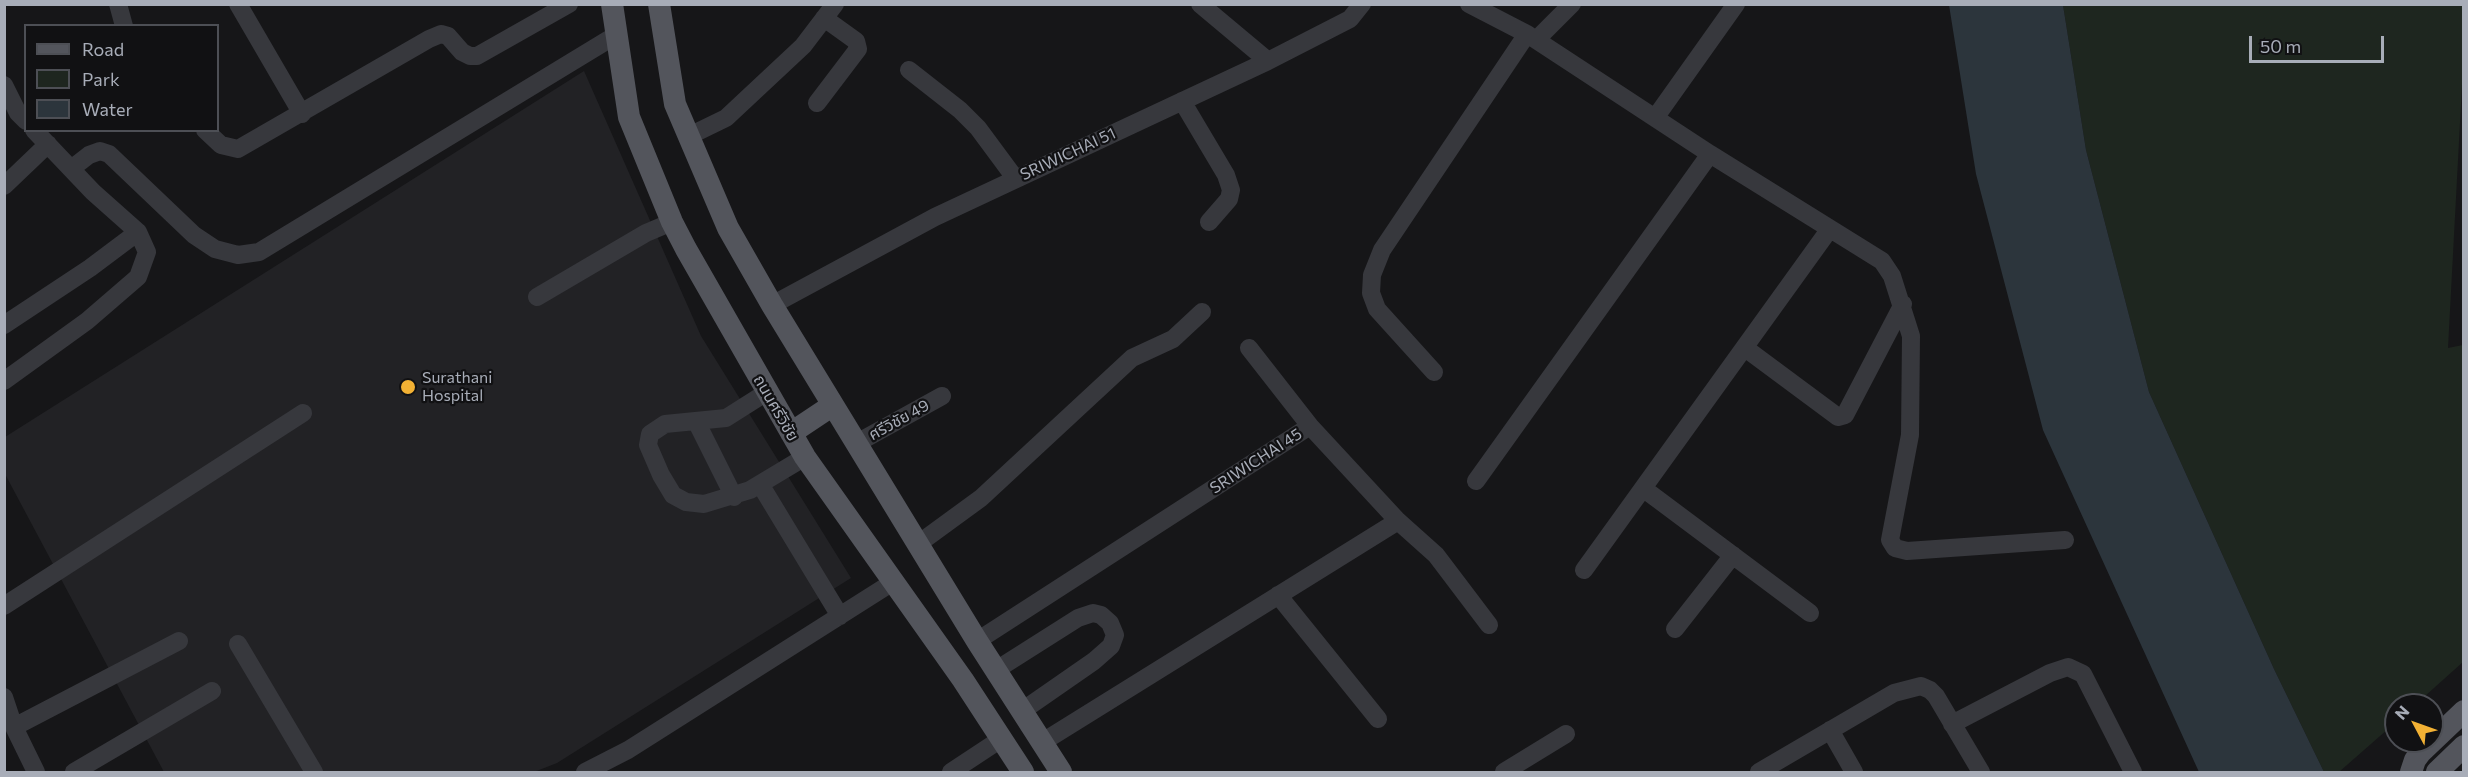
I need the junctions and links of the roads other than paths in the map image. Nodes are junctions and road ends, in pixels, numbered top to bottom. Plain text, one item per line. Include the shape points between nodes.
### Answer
1 (118, 4) edge
2 (238, 4) edge
3 (569, 4) edge
4 (612, 4) edge
5 (659, 4) edge
6 (1200, 4) edge
7 (1362, 4) edge
8 (1468, 4) edge
9 (1572, 4) edge
10 (1736, 4) edge
11 (830, 11) edge
12 (123, 24) edge
13 (616, 35) junction
14 (1532, 37) junction
15 (1268, 61) junction
16 (909, 70) dead end
17 (4, 85) edge
18 (1182, 101) junction
19 (817, 103) dead end
20 (302, 114) junction
21 (1655, 118) junction
22 (24, 119) edge
23 (36, 132) edge
24 (207, 132) edge
25 (689, 136) junction
26 (48, 144) junction
27 (1710, 154) junction
28 (71, 169) junction
29 (1015, 178) junction
30 (4, 186) edge
31 (672, 222) junction
32 (1209, 222) dead end
33 (1829, 230) junction
34 (138, 232) junction
35 (537, 297) dead end
36 (1903, 304) junction
37 (772, 305) junction
38 (1202, 312) dead end
39 (4, 325) edge
40 (1249, 348) dead end
41 (1744, 348) junction
42 (1434, 372) dead end
43 (4, 381) edge
44 (767, 392) junction
45 (942, 396) dead end
46 (833, 405) junction
47 (303, 413) dead end
48 (696, 421) junction
49 (1310, 426) junction
50 (791, 433) junction
51 (856, 443) junction
52 (805, 457) junction
53 (1476, 481) dead end
54 (760, 484) junction
55 (1644, 489) junction
56 (734, 496) junction
57 (1398, 521) junction
58 (2065, 540) dead end
59 (918, 544) junction
60 (1732, 555) junction
61 (1584, 570) dead end
62 (893, 582) junction
63 (1278, 596) junction
64 (4, 606) edge
65 (1810, 613) dead end
66 (840, 616) junction
67 (1489, 625) dead end
68 (1675, 629) dead end
69 (179, 641) dead end
70 (977, 641) junction
71 (237, 644) dead end
72 (996, 670) junction
73 (212, 691) dead end
74 (4, 698) edge
75 (1022, 711) junction
76 (2463, 711) edge
77 (1378, 719) dead end
78 (1952, 724) junction
79 (14, 726) junction
80 (1830, 730) junction
81 (1566, 734) dead end
82 (1001, 739) junction
83 (1041, 743) junction
84 (2463, 746) edge
85 (309, 771) edge
86 (36, 772) edge
87 (74, 772) edge
88 (585, 772) edge
89 (951, 772) edge
90 (1023, 772) edge
91 (1061, 772) edge
92 (1504, 772) edge
93 (1759, 772) edge
94 (1854, 772) edge
95 (1981, 772) edge
96 (2133, 772) edge
97 (2411, 772) edge
98 (2437, 772) edge

1 - 12 street
2 - 20 street
3 - 20 street via 477,56 470,57 441,34
4 - 13 main road, ถนนศรีวิชัย
5 - 25 main road via 675,104
6 - 15 street
7 - 15 street, SRIWICHAI 51 via 1350,19
8 - 14 street
9 - 14 street
10 - 21 street
11 - 19 street via 856,41 858,49
11 - 25 street via 803,46 726,118
13 - 28 street via 259,252 238,255 215,249 194,235 109,154 100,151 89,155
13 - 31 main road, ถนนศรีวิชัย via 629,117
14 - 21 street
14 - 42 street via 1382,250 1372,275 1371,293 1377,309
15 - 18 street, SRIWICHAI 51
16 - 29 street via 978,128
17 - 22 street
18 - 29 street, SRIWICHAI 51
18 - 32 street via 1231,190 1229,199
20 - 24 street via 238,149 221,145
21 - 27 street
23 - 26 street
25 - 37 main road via 728,228
26 - 28 street
26 - 30 street
27 - 33 street
27 - 53 street
28 - 34 street
29 - 37 street, SRIWICHAI 51
31 - 35 street via 646,233
31 - 44 main road, ถนนศรีวิชัย
33 - 36 street via 1882,261
33 - 41 street
34 - 39 street
34 - 43 street via 147,252 138,277 87,321
36 - 41 street via 1845,415 1838,417
36 - 58 street via 1911,336 1910,435 1892,545 1907,551
37 - 46 main road
38 - 59 street via 1173,339 1132,358 981,498
40 - 49 street
41 - 55 street
44 - 48 street via 726,418
44 - 50 main road, ถนนศรีวิชัย
45 - 51 street, ศรีวิชัย 49
46 - 50 main road
46 - 51 main road
47 - 64 street
48 - 56 street
48 - 56 street via 665,424 650,434 648,445 661,475 673,495 686,502 704,504
49 - 57 street, SRIWICHAI 45
49 - 70 street, SRIWICHAI 45
50 - 52 main road, ถนนศรีวิชัย
51 - 59 main road
52 - 54 street
52 - 62 main road, ถนนศรีวิชัย
54 - 56 street
54 - 66 street
55 - 60 street
55 - 61 street
57 - 63 street
57 - 67 street, SRIWICHAI 45 via 1436,555
59 - 70 main road
60 - 65 street
60 - 68 street
62 - 66 street
62 - 82 main road, ถนนศรีวิชัย
63 - 77 street
63 - 83 street
66 - 88 street via 628,750
69 - 79 street
70 - 72 main road
71 - 85 street
72 - 75 main road
72 - 75 street via 1078,618 1093,613 1110,623 1115,635 1111,646
73 - 87 street
74 - 79 street
75 - 83 main road
76 - 97 main road via 2421,752
78 - 80 street via 1936,696 1921,686 1894,693
78 - 95 street
78 - 96 street via 2068,667 2082,674
79 - 86 street
80 - 93 street
80 - 94 street
81 - 92 street
82 - 89 street
82 - 90 main road, ถนนศรีวิชัย
83 - 91 main road
84 - 98 main road

